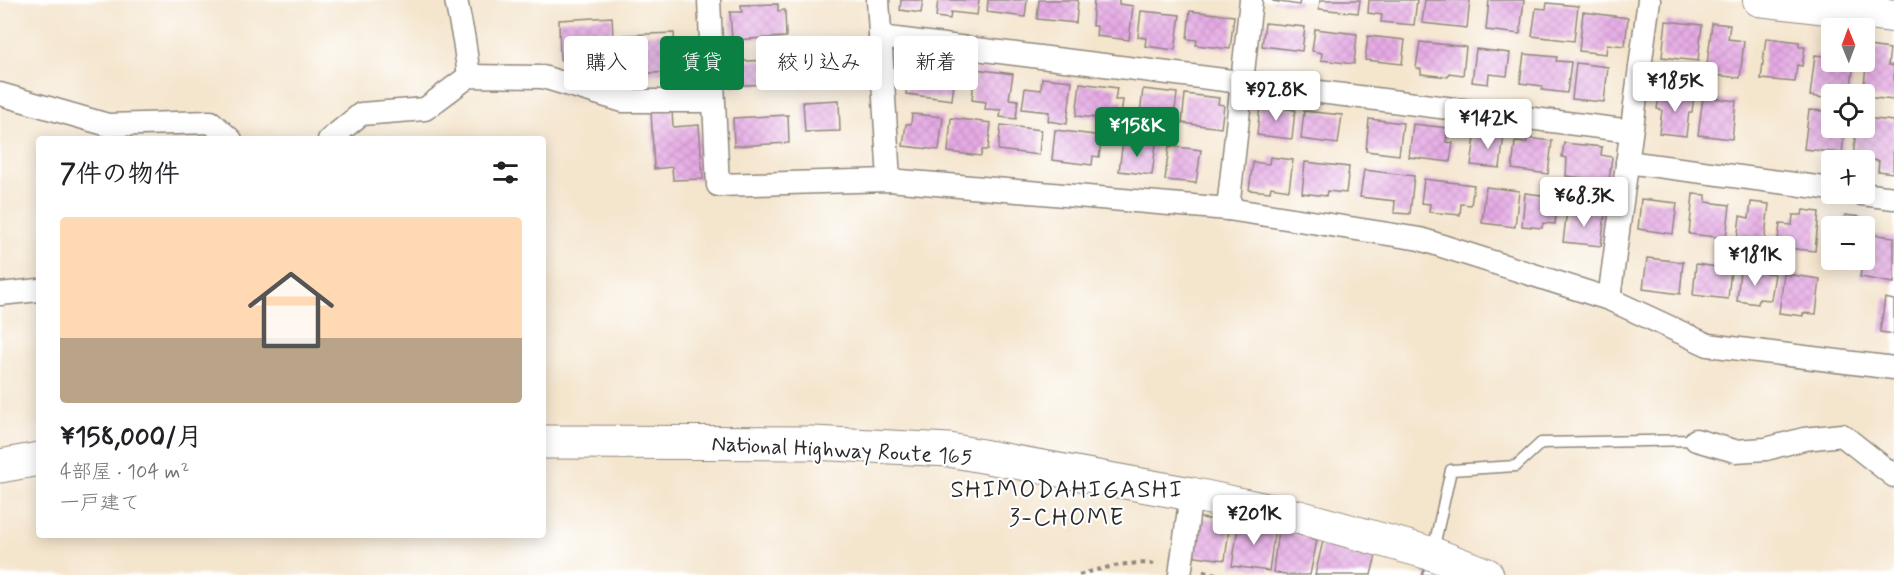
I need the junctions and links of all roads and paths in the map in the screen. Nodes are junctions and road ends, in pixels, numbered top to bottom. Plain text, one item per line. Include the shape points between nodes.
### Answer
1 (456, 0) edge
2 (709, 0) edge
3 (878, 0) edge
4 (1251, 0) edge
5 (1649, 0) edge
6 (1759, 0) edge
7 (1894, 16) edge
8 (880, 36) edge
9 (882, 37) edge
10 (882, 69) edge
11 (469, 76) junction
12 (1242, 81) junction
13 (0, 94) edge
14 (713, 101) junction
15 (1631, 130) junction
16 (227, 136) edge
17 (334, 136) edge
18 (1627, 162) junction
19 (889, 180) junction
20 (1821, 188) edge
21 (1875, 196) edge
22 (1894, 198) edge
23 (1228, 209) junction
24 (36, 290) edge
25 (0, 294) edge
26 (1609, 299) junction
27 (1894, 368) edge
28 (1696, 440) joint
29 (546, 442) edge
30 (36, 460) edge
31 (0, 466) edge
32 (1894, 476) edge
33 (1191, 494) junction
34 (1433, 554) junction
35 (1180, 571) edge
36 (1079, 575) edge
37 (1220, 575) edge
38 (1487, 575) edge

1 - 11 street
2 - 14 street
3 - 8 street
4 - 12 street
5 - 15 street
6 - 7 street
9 - 12 street
10 - 19 street
11 - 14 street via 543,77 623,101
11 - 17 street via 425,109 361,114
12 - 15 street
12 - 23 street
13 - 16 street via 108,125 211,122
14 - 19 street via 717,185
15 - 18 street
18 - 20 street
18 - 26 street
19 - 23 street
21 - 22 street
23 - 26 street via 1420,239
24 - 25 street
26 - 27 street via 1708,345
28 - 32 street via 1735,451 1842,435
28 - 34 lane via 1541,443 1516,466 1451,470
29 - 33 highway, National Highway Route 165 via 813,443 950,450
30 - 31 highway
33 - 34 highway, National Highway Route 165 via 1299,517
33 - 35 street
34 - 38 highway, National Highway Route 165
35 - 36 path via 1138,562
35 - 37 path

